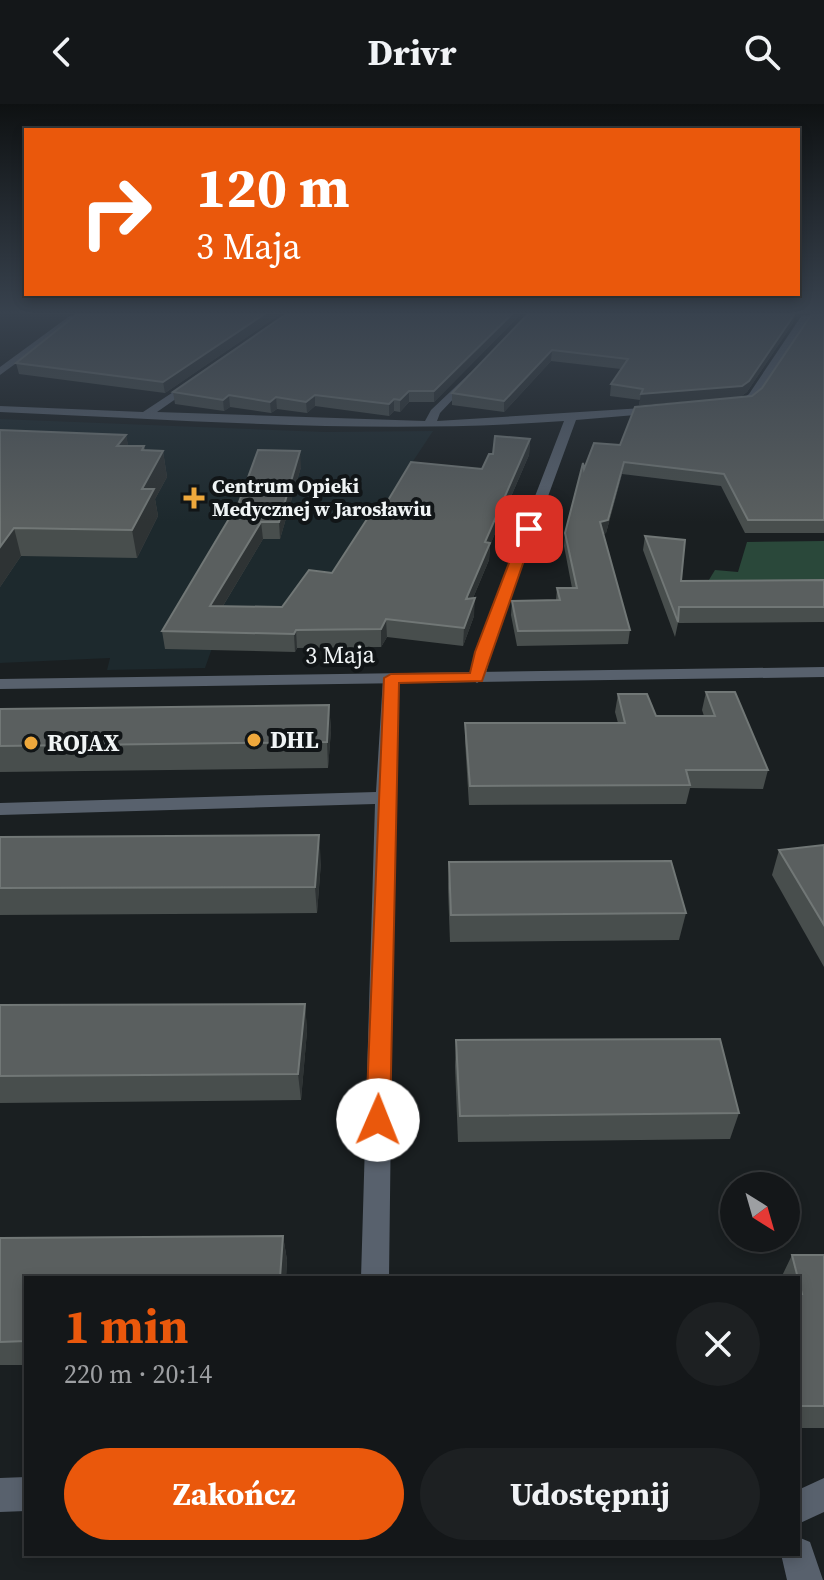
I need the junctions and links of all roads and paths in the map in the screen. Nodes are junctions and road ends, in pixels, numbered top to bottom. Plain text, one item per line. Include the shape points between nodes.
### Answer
1 (190, 384) edge
2 (462, 384) edge
3 (761, 384) edge
4 (716, 406) edge
5 (0, 409) edge
6 (672, 409) edge
7 (143, 417) junction
8 (571, 418) junction
9 (429, 425) junction
10 (824, 672) edge
11 (391, 678) junction
12 (477, 678) junction
13 (0, 684) edge
14 (385, 798) junction
15 (0, 809) edge
16 (375, 1276) edge
17 (24, 1494) edge
18 (0, 1495) edge
19 (824, 1495) edge
20 (800, 1506) edge
21 (799, 1556) edge
22 (805, 1580) edge

1 - 7 street
2 - 9 street
3 - 4 street via 744,403
5 - 7 street
6 - 8 street
7 - 9 street
8 - 9 street
8 - 12 street
10 - 12 street, 3 Maja
11 - 12 street, 3 Maja
11 - 13 street, 3 Maja
11 - 14 street
14 - 15 street
14 - 16 street
17 - 18 street
19 - 20 street
21 - 22 street

